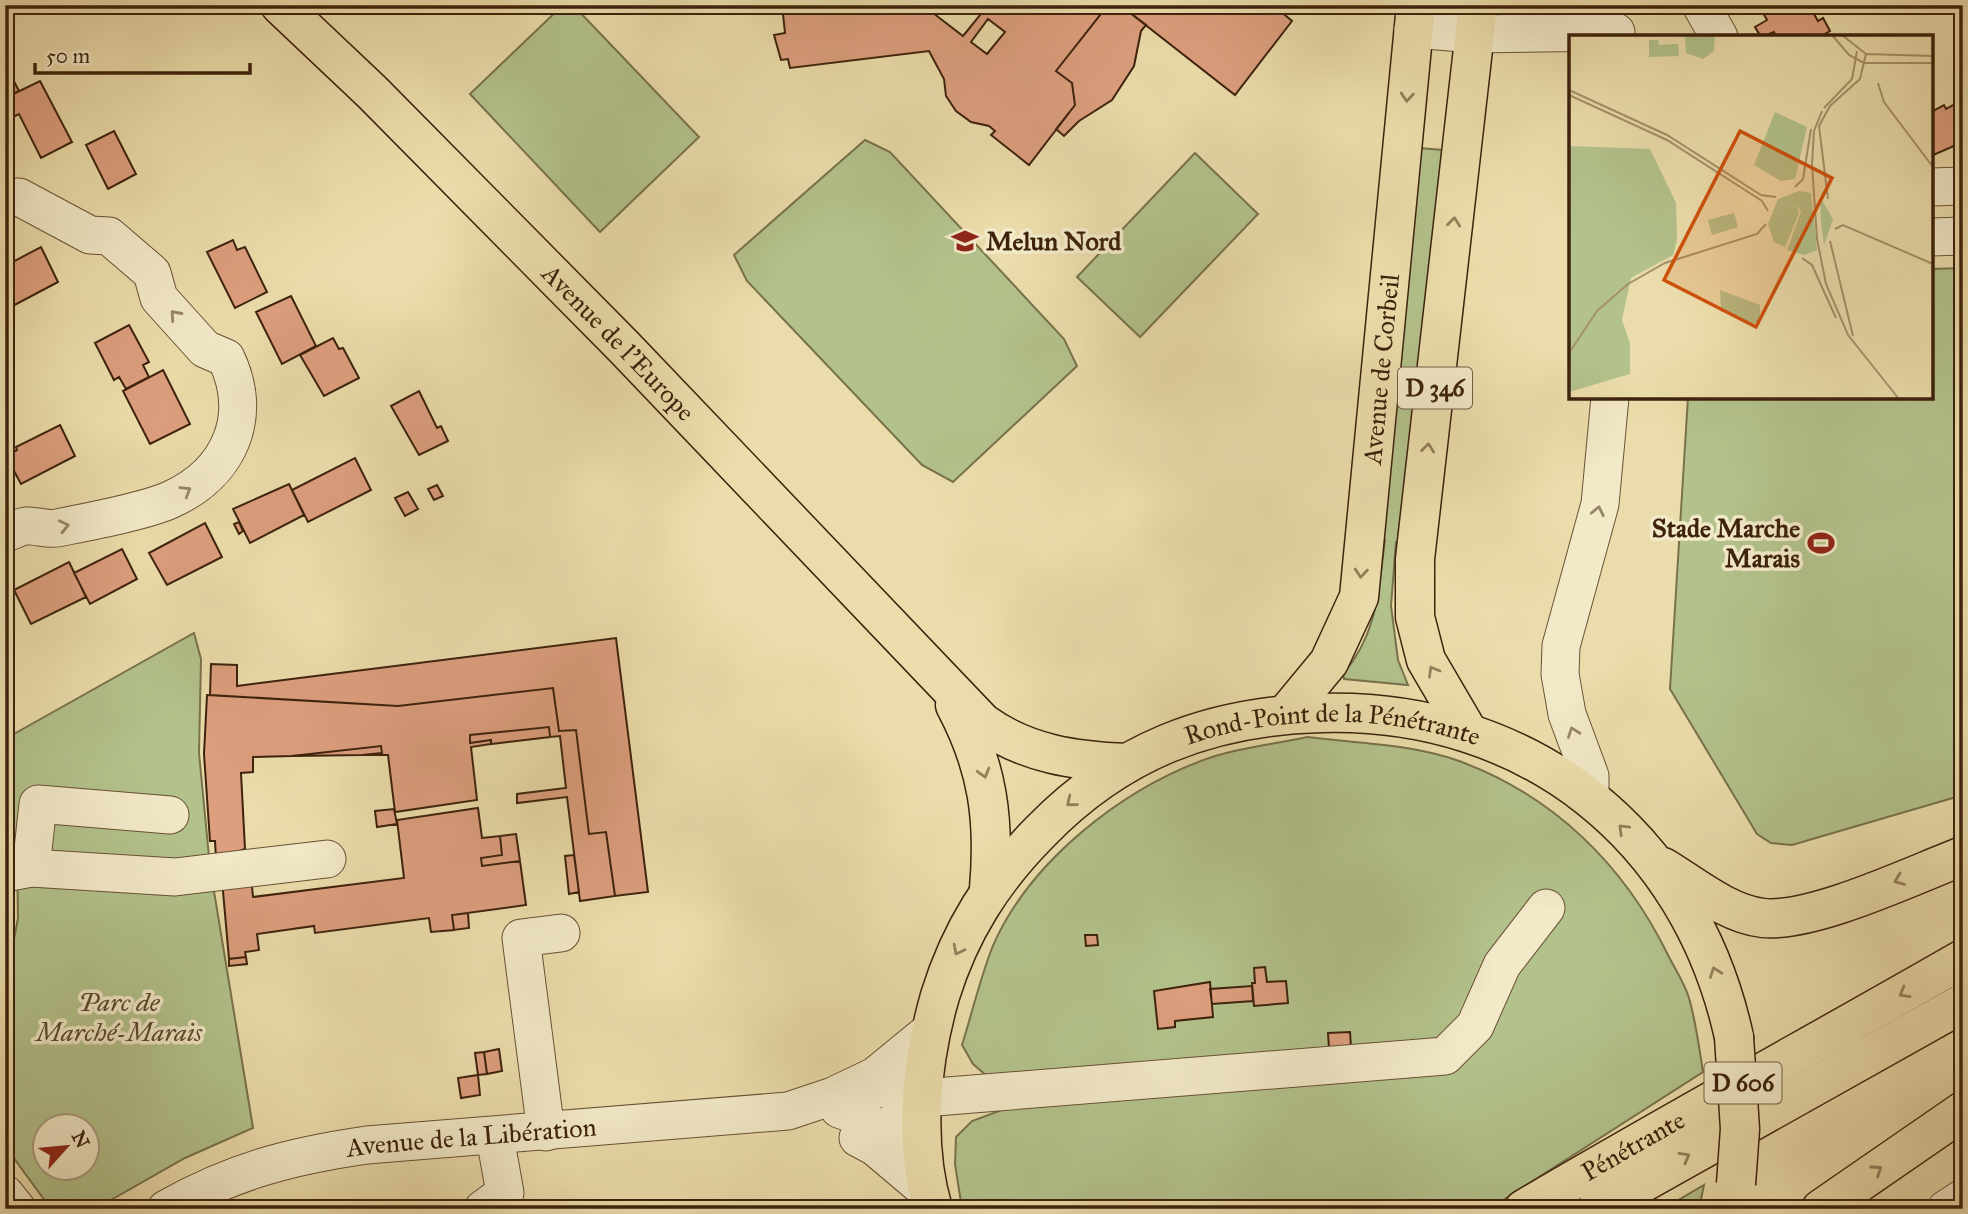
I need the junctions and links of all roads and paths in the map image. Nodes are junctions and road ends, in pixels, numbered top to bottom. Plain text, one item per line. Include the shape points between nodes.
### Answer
1 (1701, 5) edge
2 (288, 12) edge
3 (1414, 17) edge
4 (1476, 20) edge
5 (1615, 25) edge
6 (1718, 35) edge
7 (1963, 186) edge
8 (1933, 187) edge
9 (5, 197) edge
10 (1963, 236) edge
11 (1933, 237) edge
12 (1610, 399) edge
13 (5, 533) edge
14 (946, 688) junction
15 (1286, 713) junction
16 (1467, 730) junction
17 (1127, 763) junction
18 (1590, 797) junction
19 (170, 815) dead end
20 (1963, 856) edge
21 (327, 859) dead end
22 (1654, 862) junction
23 (18, 870) edge
24 (989, 889) junction
25 (1546, 908) dead end
26 (561, 933) dead end
27 (1963, 959) edge
28 (1963, 1003) edge
29 (930, 1031) junction
30 (923, 1098) junction
31 (788, 1111) junction
32 (1963, 1111) edge
33 (546, 1132) junction
34 (495, 1137) junction
35 (5, 1194) edge
36 (1733, 1196) edge
37 (1963, 1198) edge
38 (930, 1200) edge
39 (17, 1209) edge
40 (166, 1209) edge
41 (483, 1209) edge
42 (1524, 1209) edge
43 (1596, 1209) edge
44 (1821, 1209) edge
45 (1946, 1209) edge

1 - 6 street
2 - 14 main road, Avenue de l'Europe via 624,346
3 - 4 street
3 -> 15 main road, Avenue de Corbeil / D 346 via 1359,597 1329,662
4 - 5 street
16 -> 4 main road, D 346 via 1426,660 1415,617 1415,559
7 - 8 street
13 -> 9 street via 26,526 53,529 170,500 190,489 225,455 236,428 238,387 226,358 205,349 159,298 152,273 109,236 90,235 19,197
10 - 11 street
18 -> 12 street via 1590,776 1567,714 1561,646 1600,504
14 - 17 main road, Avenue de l'Europe via 983,723 1021,746 1082,761
14 -> 24 main road, Avenue de l'Europe via 971,735 987,785 992,853
15 - 16 main road, Rond-Point de la Pénétrante via 1362,711
15 - 17 main road, Rond-Point de la Pénétrante via 1234,720 1188,733
16 - 18 main road, Rond-Point de la Pénétrante via 1569,781
17 -> 24 main road, Rond-Point de la Pénétrante via 1061,810
22 -> 18 main road, Rond-Point de la Pénétrante
19 - 23 street via 38,804
20 -> 22 main road via 1807,915 1763,918 1725,905
21 - 23 street via 175,877
36 -> 22 main road, Rond-Point de la Pénétrante, bridge via 1740,1129 1739,1079 1727,1004 1688,915
24 -> 29 main road, Rond-Point de la Pénétrante via 948,969
25 - 30 street via 1502,965 1475,1026 1446,1056
26 - 33 street via 521,938
27 -> 42 main road, Pénétrante / D 606
43 -> 28 main road, Pénétrante / D 606
29 - 30 main road, Rond-Point de la Pénétrante
29 - 31 street, Avenue de la Libération via 875,1076
30 - 38 main road, Rond-Point de la Pénétrante
31 - 33 street, Avenue de la Libération
31 - 38 street, Avenue de la Libération via 839,1128 876,1147
44 -> 32 main road
33 - 34 street, Avenue de la Libération
34 - 40 street, Avenue de la Libération via 367,1145 290,1157 241,1172
34 - 41 street via 505,1193
35 - 39 street
37 - 45 street

